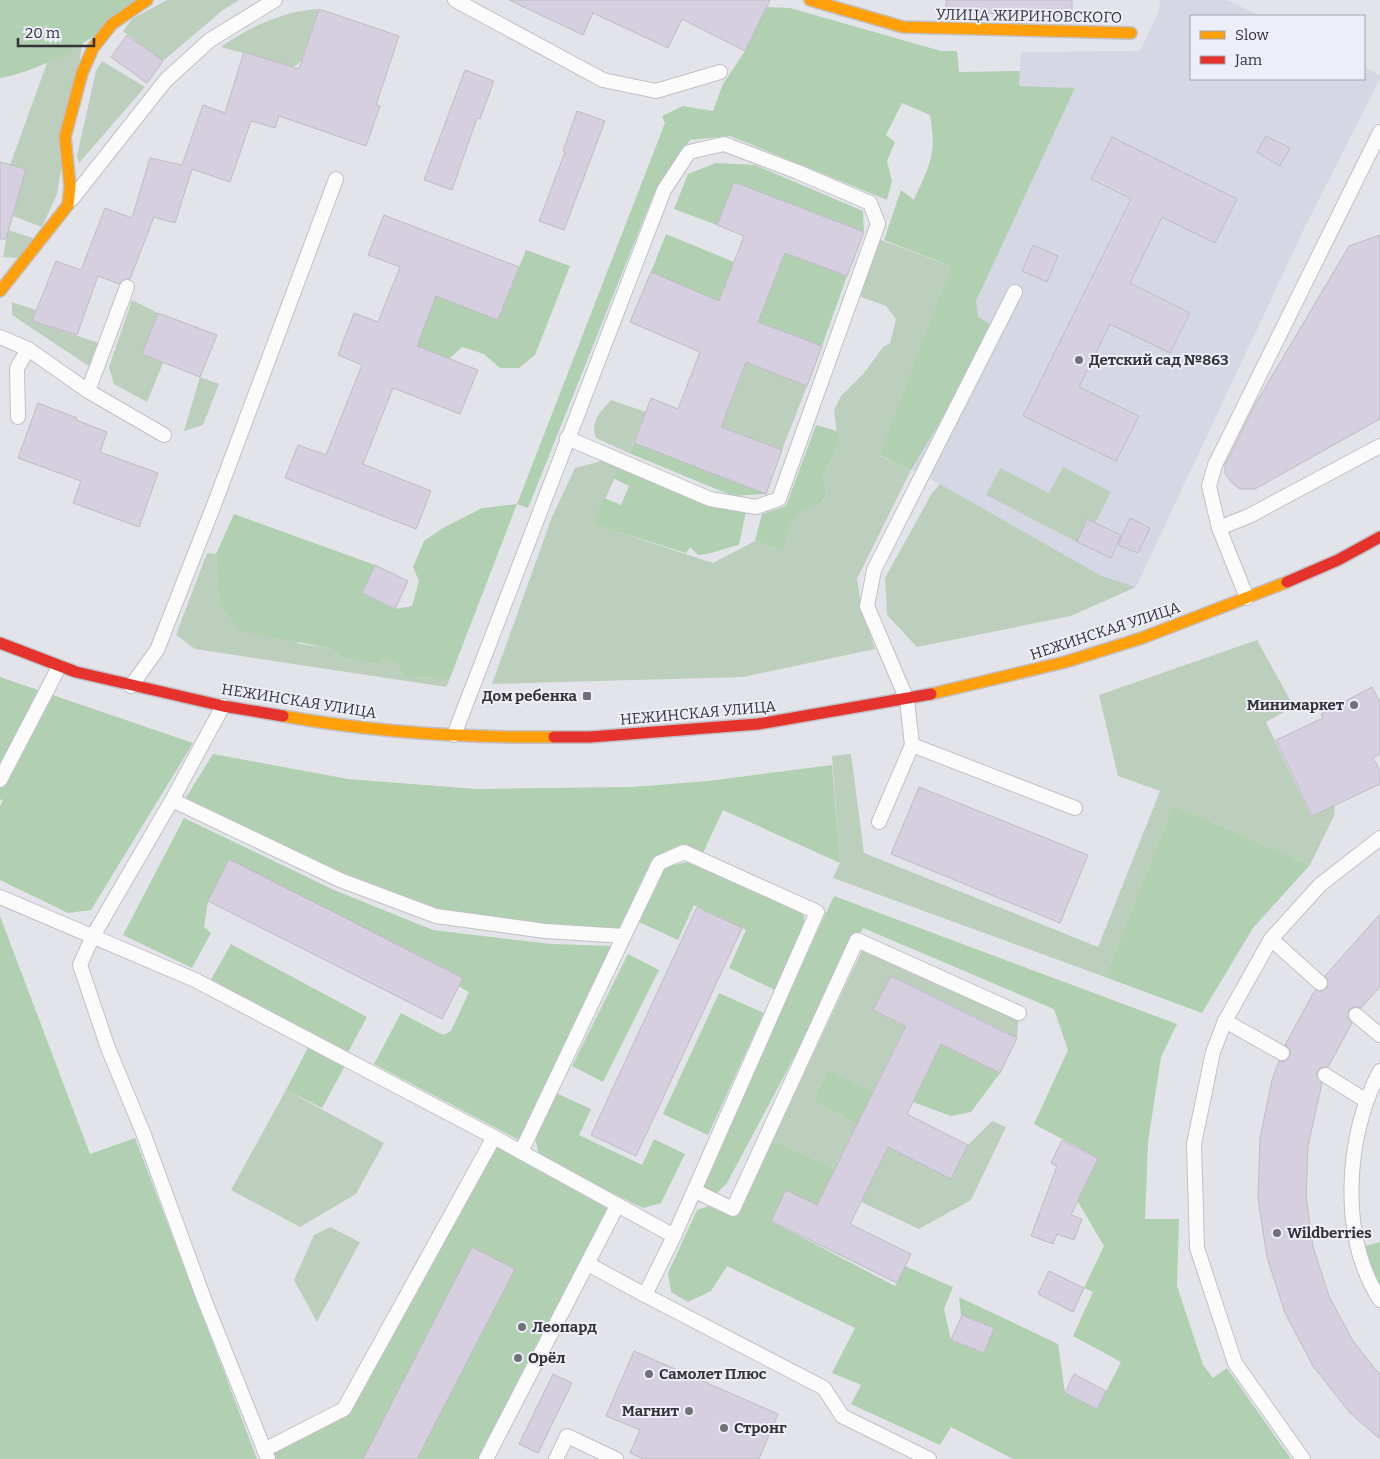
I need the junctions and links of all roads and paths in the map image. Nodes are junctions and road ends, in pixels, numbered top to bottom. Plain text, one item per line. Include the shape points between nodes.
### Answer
1 (147, 0) edge
2 (275, 0) edge
3 (455, 0) edge
4 (810, 0) edge
5 (1131, 33) dead end
6 (720, 72) dead end
7 (1380, 132) edge
8 (336, 179) dead end
9 (68, 205) junction
10 (127, 287) dead end
11 (0, 291) edge
12 (1015, 292) dead end
13 (0, 337) edge
14 (28, 349) junction
15 (88, 391) junction
16 (18, 417) dead end
17 (164, 435) dead end
18 (567, 438) junction
19 (1380, 446) edge
20 (1219, 528) junction
21 (1380, 537) edge
22 (1247, 598) junction
23 (0, 643) edge
24 (59, 667) junction
25 (131, 686) junction
26 (907, 700) junction
27 (224, 706) junction
28 (454, 735) junction
29 (912, 746) junction
30 (0, 780) edge
31 (172, 800) junction
32 (1075, 808) dead end
33 (879, 822) dead end
34 (1380, 838) edge
35 (0, 897) edge
36 (93, 936) junction
37 (624, 936) junction
38 (1271, 939) junction
39 (1320, 983) dead end
40 (1019, 1013) dead end
41 (1356, 1016) dead end
42 (1225, 1021) junction
43 (1380, 1035) edge
44 (1282, 1053) dead end
45 (1380, 1071) edge
46 (1325, 1075) dead end
47 (1366, 1100) junction
48 (494, 1137) junction
49 (521, 1152) junction
50 (695, 1190) junction
51 (617, 1206) junction
52 (674, 1236) junction
53 (588, 1264) junction
54 (645, 1295) junction
55 (1380, 1300) edge
56 (266, 1454) edge
57 (486, 1459) edge
58 (556, 1459) edge
59 (616, 1459) edge
60 (929, 1459) edge
61 (1302, 1459) edge

1 - 9 street via 112,24 93,48 82,73 65,137 70,186
2 - 9 lane via 210,40 166,80
3 - 6 lane via 603,80 656,92
4 - 5 street, УЛИЦА ЖИРИНОВСКОГО via 903,28
7 - 20 lane via 1215,465 1209,486
8 - 25 lane via 157,650
9 - 11 street
10 - 15 lane
12 - 26 lane via 874,570 867,606
13 - 14 lane
14 - 15 lane
14 - 16 lane via 17,368
15 - 17 lane
18 - 18 lane via 664,190 689,152 724,144 870,203 878,224 779,499 756,507 710,499
18 - 28 lane
19 - 20 lane via 1249,516
20 - 22 lane
21 - 22 street, НЕЖИНСКАЯ УЛИЦА via 1338,560
22 - 26 street, НЕЖИНСКАЯ УЛИЦА via 1142,638 1065,662
23 - 24 street, НЕЖИНСКАЯ УЛИЦА
24 - 25 street, НЕЖИНСКАЯ УЛИЦА
24 - 30 lane
25 - 27 street, НЕЖИНСКАЯ УЛИЦА
26 - 28 street, НЕЖИНСКАЯ УЛИЦА via 758,724 610,736 496,738
26 - 29 lane
27 - 28 street, НЕЖИНСКАЯ УЛИЦА via 321,723
27 - 31 lane
29 - 32 lane
29 - 33 lane
31 - 36 lane
31 - 37 lane via 340,880 436,916 545,931
34 - 38 lane via 1320,885
35 - 36 lane
36 - 48 lane via 195,980
36 - 56 lane via 80,966 105,1040
37 - 49 lane
37 - 50 lane via 659,863 684,852 817,912
38 - 39 lane
38 - 42 lane
40 - 50 lane via 857,940 733,1209
41 - 43 lane
42 - 44 lane
42 - 61 lane via 1213,1052 1194,1144 1198,1248 1235,1363
45 - 47 lane
46 - 47 lane
47 - 55 lane via 1350,1180 1358,1248 1371,1286
48 - 49 lane
48 - 56 lane via 344,1409
49 - 51 lane
50 - 52 lane
51 - 52 lane
51 - 53 lane
52 - 54 lane
53 - 54 lane
53 - 57 lane
54 - 60 lane via 824,1388 842,1416
58 - 59 lane via 567,1436

